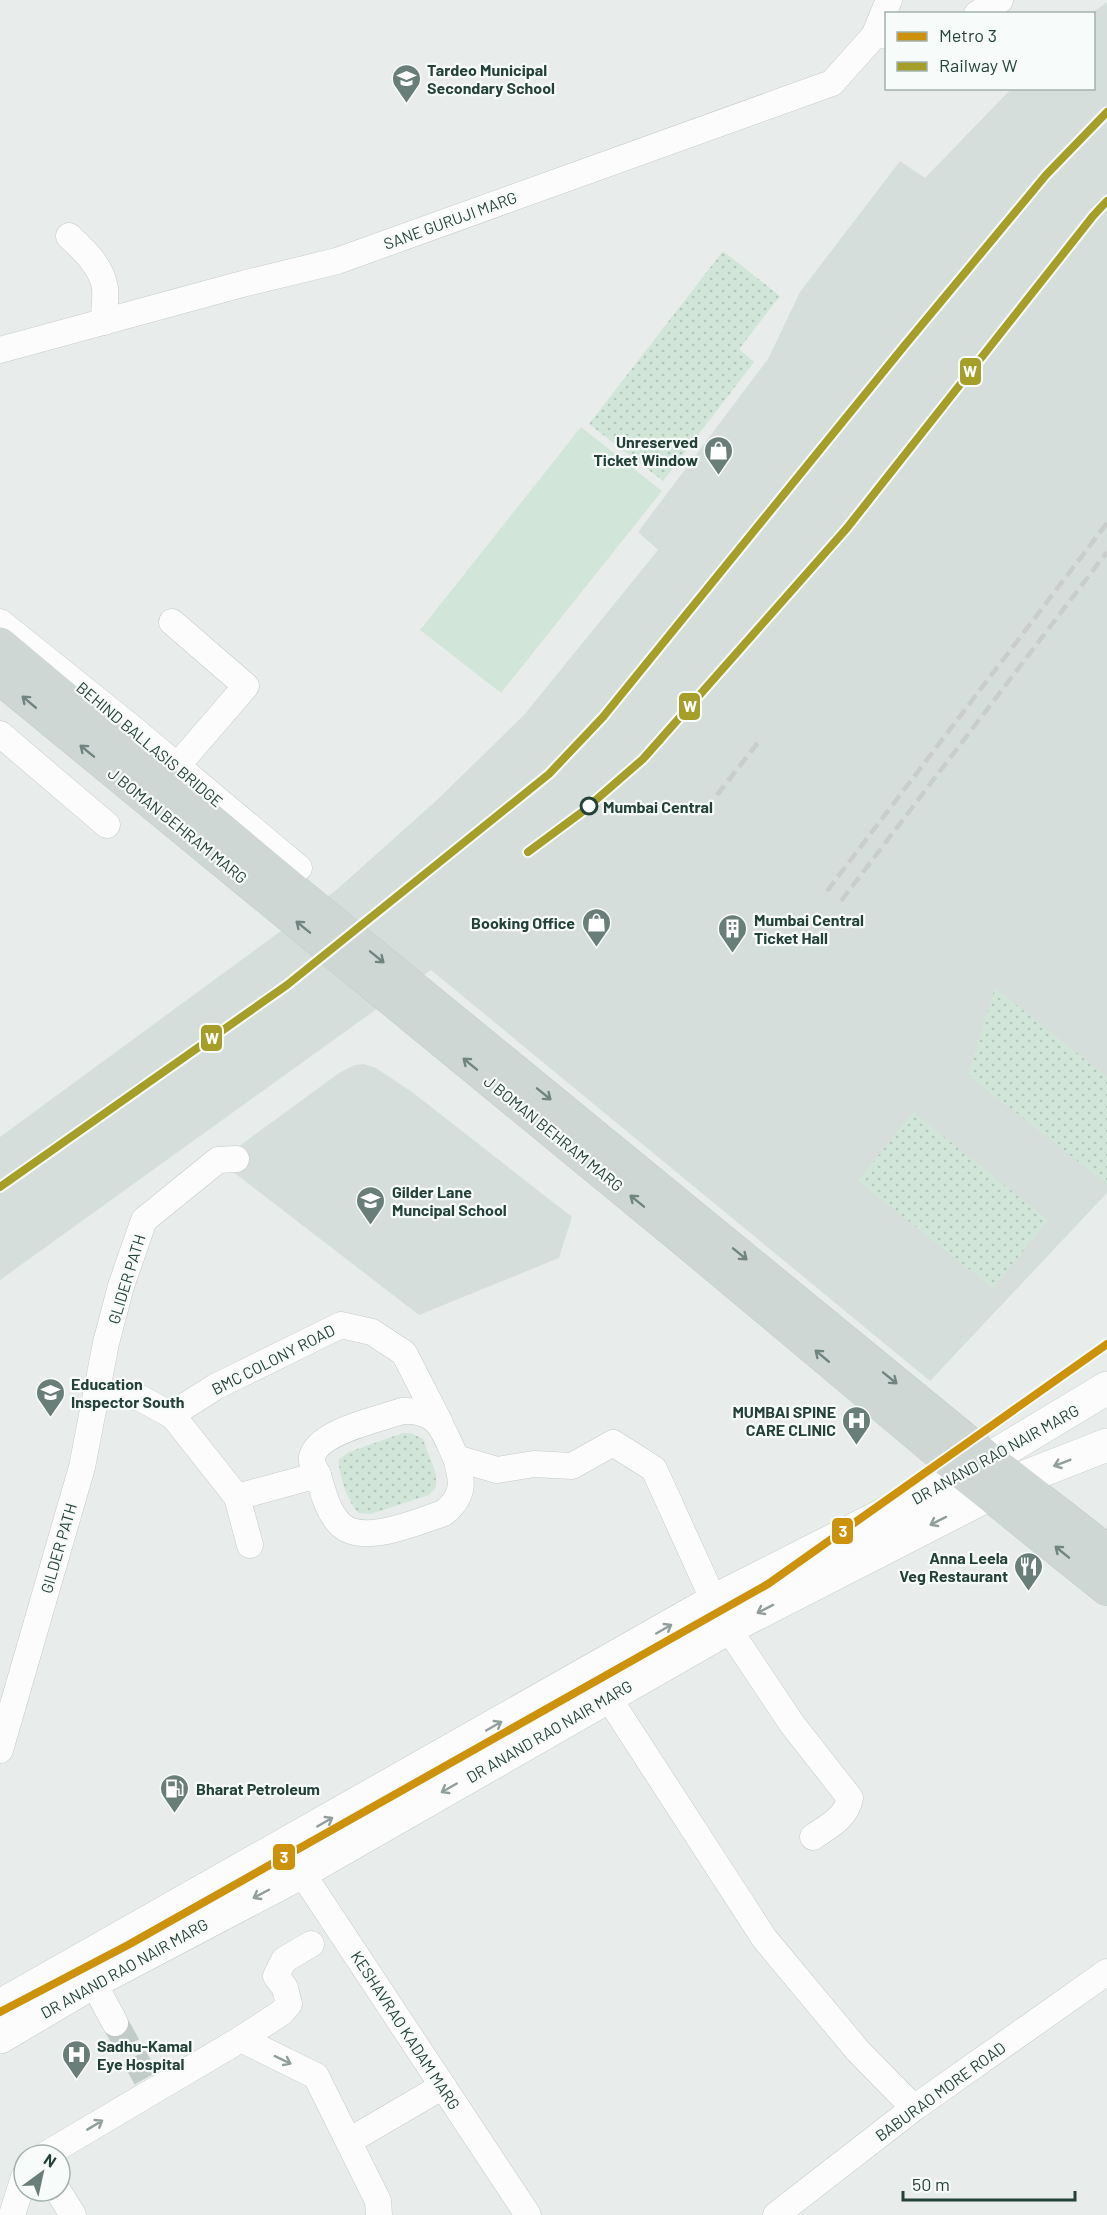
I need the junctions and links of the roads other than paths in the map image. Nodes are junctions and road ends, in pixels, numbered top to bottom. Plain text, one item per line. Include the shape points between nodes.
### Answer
1 (1000, 0) edge
2 (980, 12) edge
3 (885, 16) edge
4 (880, 36) edge
5 (69, 237) dead end
6 (104, 322) junction
7 (0, 350) edge
8 (0, 622) edge
9 (172, 622) dead end
10 (0, 644) edge
11 (0, 678) edge
12 (66, 716) junction
13 (0, 734) edge
14 (177, 766) junction
15 (107, 825) dead end
16 (299, 868) dead end
17 (236, 1160) dead end
18 (106, 1343) joint
19 (1107, 1388) edge
20 (97, 1391) junction
21 (171, 1415) junction
22 (440, 1423) junction
23 (1107, 1445) edge
24 (456, 1458) junction
25 (977, 1467) junction
26 (318, 1475) junction
27 (1004, 1487) junction
28 (237, 1497) junction
29 (250, 1545) dead end
30 (1107, 1551) edge
31 (1107, 1589) edge
32 (721, 1615) junction
33 (608, 1697) junction
34 (0, 1750) edge
35 (813, 1837) dead end
36 (284, 1845) junction
37 (302, 1872) junction
38 (311, 1944) dead end
39 (1107, 1972) edge
40 (93, 1982) junction
41 (0, 2007) edge
42 (115, 2023) tunnel mouth
43 (0, 2037) edge
44 (241, 2039) junction
45 (443, 2086) junction
46 (914, 2108) junction
47 (348, 2141) junction
48 (63, 2143) edge
49 (379, 2215) edge
50 (528, 2215) edge
51 (776, 2215) edge

1 - 2 street
3 - 4 street, SANE GURUJI MARG
4 - 6 street, SANE GURUJI MARG via 832,83 337,261
5 - 6 street via 98,269 105,287
6 - 7 street, SANE GURUJI MARG
8 - 14 street, BEHIND BALLASIS BRIDGE
9 - 14 street via 246,686
10 - 12 main road, J BOMAN BEHRAM MARG
12 -> 11 main road, J BOMAN BEHRAM MARG
12 - 25 main road, J BOMAN BEHRAM MARG
13 - 15 street
14 - 16 street, BEHIND BALLASIS BRIDGE
17 - 18 street, GLIDER PATH via 218,1160 144,1220
18 - 20 street, GILDER PATH
19 - 25 main road, DR ANAND RAO NAIR MARG
20 - 21 street via 140,1398
20 - 34 street, GILDER PATH via 82,1467
21 - 22 street, BMC COLONY ROAD via 215,1387 341,1325 372,1332 404,1353
21 - 28 street
22 - 24 street, BMC COLONY ROAD
22 - 26 street, BMC COLONY ROAD via 412,1411 338,1432 322,1442 312,1455
23 -> 27 main road, DR ANAND RAO NAIR MARG
24 - 26 street, BMC COLONY ROAD via 461,1488 452,1506 444,1513 374,1534 351,1532 341,1526 327,1504
24 - 32 street via 497,1470 534,1464 572,1466 613,1443 654,1469
25 - 27 main road, J BOMAN BEHRAM MARG
25 - 32 main road, DR ANAND RAO NAIR MARG
26 - 28 street
27 - 30 main road, J BOMAN BEHRAM MARG
31 -> 27 main road, J BOMAN BEHRAM MARG
27 -> 32 main road, DR ANAND RAO NAIR MARG
28 - 29 street
32 - 33 main road, DR ANAND RAO NAIR MARG
32 - 35 street via 792,1724 850,1798 839,1820
36 -> 32 main road, DR ANAND RAO NAIR MARG
33 -> 37 main road, DR ANAND RAO NAIR MARG
33 - 46 street via 764,1938 858,2051
36 - 37 street, KESHAVRAO KADAM MARG
36 - 41 main road, DR ANAND RAO NAIR MARG
37 -> 40 main road, DR ANAND RAO NAIR MARG
37 - 45 street, KESHAVRAO KADAM MARG
38 - 44 street via 284,1960 276,1977 285,1988 289,2004
39 - 46 street, BABURAO MORE ROAD
40 - 42 street
40 - 43 main road, DR ANAND RAO NAIR MARG
44 -> 47 street via 316,2076
48 -> 44 street via 149,2084
45 - 47 street
45 - 50 street, KESHAVRAO KADAM MARG
46 - 51 street, BABURAO MORE ROAD
47 - 49 street via 378,2201

